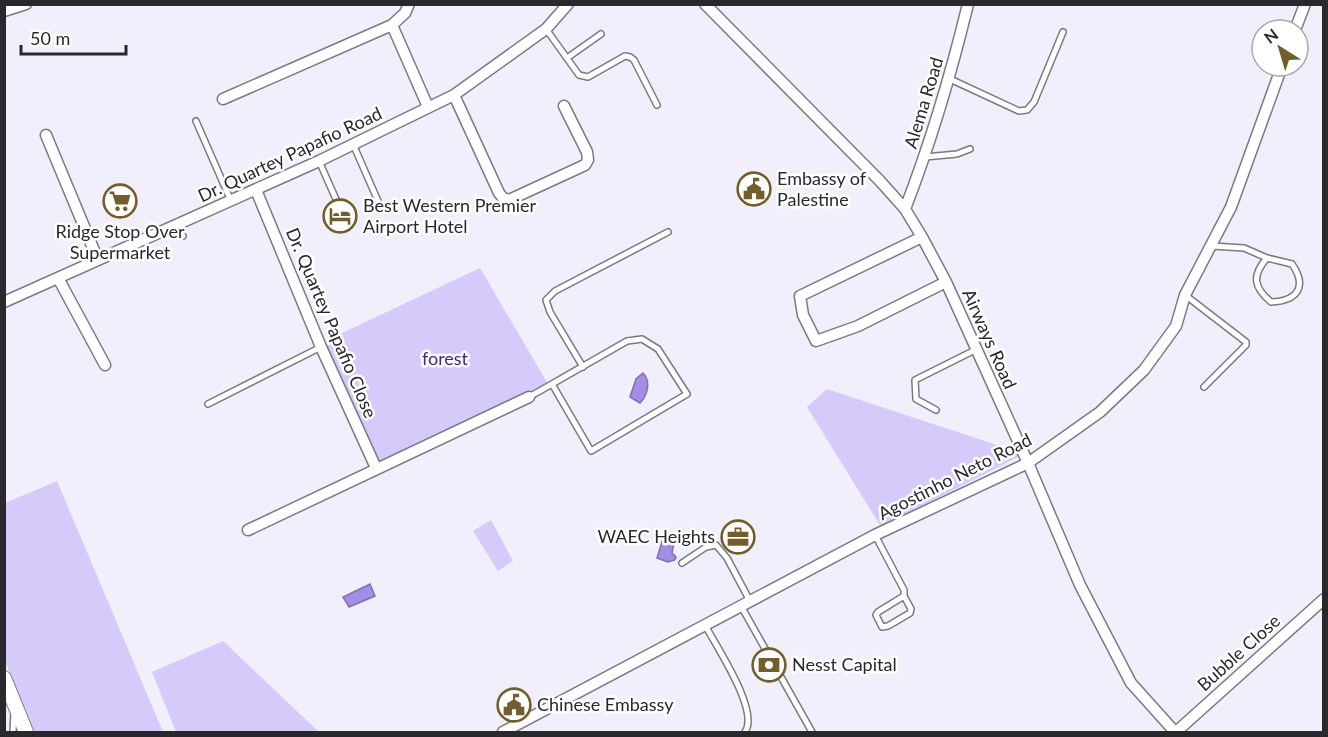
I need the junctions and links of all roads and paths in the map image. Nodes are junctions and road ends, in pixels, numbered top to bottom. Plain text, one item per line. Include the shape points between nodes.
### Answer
1 (26, 4) edge
2 (409, 4) edge
3 (568, 4) edge
4 (705, 4) edge
5 (968, 4) edge
6 (4, 11) edge
7 (392, 25) junction
8 (546, 29) junction
9 (1063, 32) dead end
10 (601, 34) dead end
11 (567, 58) junction
12 (1278, 78) edge
13 (950, 79) junction
14 (454, 95) junction
15 (223, 99) dead end
16 (657, 105) dead end
17 (564, 106) dead end
18 (428, 107) junction
19 (196, 121) dead end
20 (46, 135) dead end
21 (353, 144) junction
22 (970, 149) dead end
23 (925, 157) junction
24 (319, 161) junction
25 (256, 190) junction
26 (231, 201) junction
27 (378, 201) dead end
28 (905, 209) junction
29 (347, 224) dead end
30 (177, 226) junction
31 (668, 232) dead end
32 (183, 236) dead end
33 (922, 237) junction
34 (1212, 246) junction
35 (1267, 258) junction
36 (98, 260) junction
37 (58, 278) junction
38 (946, 282) junction
39 (1185, 295) junction
40 (4, 302) edge
41 (321, 347) junction
42 (975, 350) junction
43 (105, 365) dead end
44 (583, 367) junction
45 (552, 384) junction
46 (1204, 387) dead end
47 (529, 397) joint
48 (208, 404) dead end
49 (936, 410) dead end
50 (1028, 463) junction
51 (376, 468) junction
52 (248, 530) dead end
53 (875, 535) junction
54 (682, 563) dead end
55 (904, 596) junction
56 (1323, 599) edge
57 (746, 604) junction
58 (705, 625) junction
59 (4, 678) edge
60 (14, 705) junction
61 (523, 728) edge
62 (13, 732) edge
63 (26, 732) edge
64 (502, 732) edge
65 (745, 732) edge
66 (812, 732) edge
67 (1176, 732) edge

1 - 6 street
2 - 7 street
3 - 8 street, Dr. Quartey Papafio Road
4 - 28 street, Airways Road
5 - 13 street, Alema Road
7 - 15 street
7 - 18 street
8 - 11 lane
8 - 14 street, Dr. Quartey Papafio Road
9 - 13 lane via 1034,102 1027,110 1019,111
10 - 11 lane
11 - 16 lane via 579,75 588,77 625,56 630,57
12 - 34 street, Agostinho Neto Road via 1231,207
13 - 23 street, Alema Road
14 - 17 street via 499,193 510,200 585,165 588,160
14 - 18 street, Dr. Quartey Papafio Road
18 - 21 street, Dr. Quartey Papafio Road
19 - 26 lane
20 - 36 street
21 - 24 street, Dr. Quartey Papafio Road
21 - 27 lane
22 - 23 lane
23 - 28 street, Alema Road
24 - 25 street, Dr. Quartey Papafio Road
24 - 29 lane
25 - 26 street, Dr. Quartey Papafio Road
25 - 41 street, Dr. Quartey Papafio Close
26 - 30 street, Dr. Quartey Papafio Road
28 - 33 street, Airways Road
30 - 32 lane
30 - 36 street, Dr. Quartey Papafio Road
31 - 44 lane via 555,291 546,300
33 - 38 street, Airways Road
33 - 38 street via 800,296 803,315 816,341 858,326
34 - 35 lane via 1244,248
34 - 39 street, Agostinho Neto Road
35 - 35 lane via 1292,264 1300,275 1296,294 1283,302 1271,302 1256,282 1258,269
36 - 37 street, Dr. Quartey Papafio Road
37 - 40 street, Dr. Quartey Papafio Road
37 - 43 street
38 - 42 street, Airways Road
39 - 46 lane via 1246,342
39 - 50 street, Agostinho Neto Road via 1176,326 1144,370 1100,411
41 - 48 lane
41 - 51 street, Dr. Quartey Papafio Close
42 - 49 lane via 915,380 916,399
42 - 50 street, Airways Road
44 - 45 lane
44 - 45 lane via 627,340 646,340 658,349 687,394 591,451
45 - 47 lane
47 - 51 street
50 - 53 street, Agostinho Neto Road
50 - 67 street, Airways Road via 1080,585 1131,683
51 - 52 street
53 - 55 lane
53 - 57 street, Agostinho Neto Road
54 - 57 lane via 716,545 727,558
55 - 55 lane via 878,612 882,627 910,613
56 - 67 street, Bubble Close
57 - 58 street, Agostinho Neto Road
57 - 66 lane
58 - 61 street, Agostinho Neto Road
58 - 65 lane via 738,686 749,719
59 - 60 street
60 - 62 lane
60 - 63 street
61 - 64 street, Agostinho Neto Road

